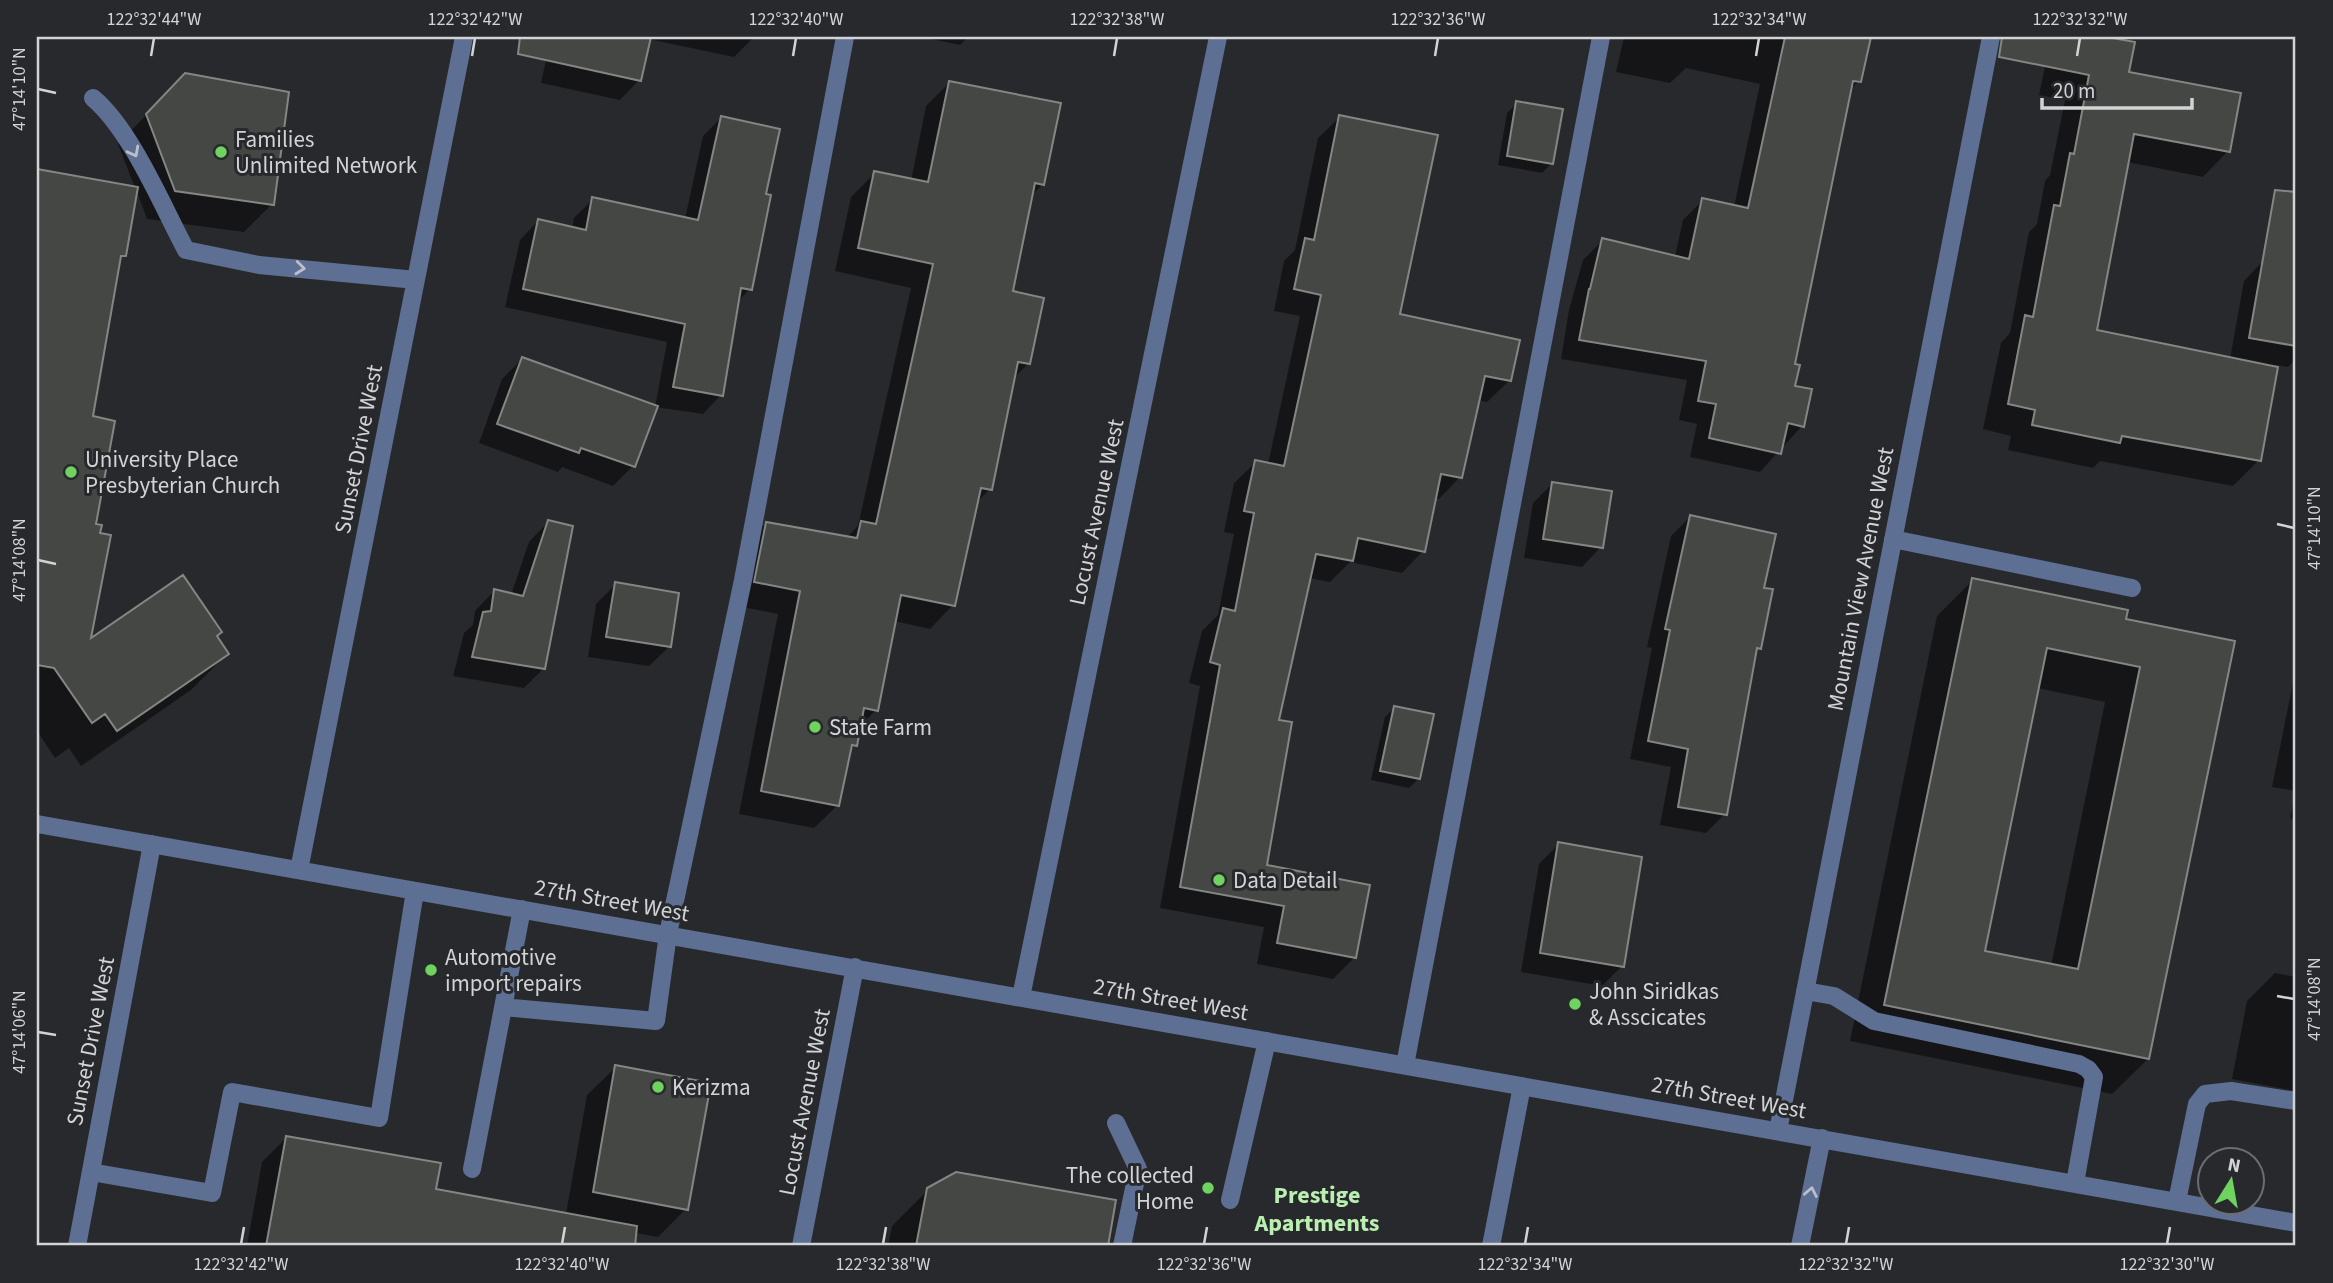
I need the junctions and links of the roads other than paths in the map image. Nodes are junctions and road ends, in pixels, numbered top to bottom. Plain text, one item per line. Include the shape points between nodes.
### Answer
1 (464, 37) edge
2 (845, 37) edge
3 (1218, 37) edge
4 (1601, 37) edge
5 (1991, 37) edge
6 (93, 98) dead end
7 (416, 280) junction
8 (1893, 539) junction
9 (2132, 588) dead end
10 (37, 824) edge
11 (152, 844) junction
12 (299, 870) junction
13 (415, 891) junction
14 (522, 909) junction
15 (668, 934) junction
16 (855, 967) junction
17 (1805, 991) junction
18 (1021, 997) junction
19 (503, 1007) junction
20 (1267, 1041) junction
21 (1405, 1065) junction
22 (1522, 1086) junction
23 (2296, 1101) edge
24 (1116, 1123) dead end
25 (1778, 1131) junction
26 (1822, 1138) junction
27 (472, 1169) dead end
28 (91, 1172) junction
29 (2075, 1183) junction
30 (1230, 1200) dead end
31 (2177, 1200) junction
32 (2296, 1223) edge
33 (77, 1246) edge
34 (801, 1246) edge
35 (1122, 1246) edge
36 (1491, 1246) edge
37 (1800, 1246) edge

1 - 7 street, Sunset Drive West
2 - 15 street via 743,580
3 - 18 street, Locust Avenue West
4 - 21 street
5 - 8 street, Mountain View Avenue West
6 -> 7 street via 109,111 128,142 186,250 259,265
7 - 12 street, Sunset Drive West
8 - 9 street
8 - 17 street, Mountain View Avenue West
10 - 11 street, 27th Street West
11 - 12 street, 27th Street West
11 - 28 street, Sunset Drive West
12 - 13 street, 27th Street West
13 - 14 street, 27th Street West
13 - 28 street via 379,1118 232,1092 212,1194
14 - 15 street, 27th Street West
14 - 19 street
15 - 16 street, 27th Street West
15 - 19 street via 656,1021
16 - 18 street, 27th Street West
16 - 34 street, Locust Avenue West
17 - 25 street, Mountain View Avenue West
17 - 29 street via 1833,996 1874,1021 2088,1069 2094,1077
18 - 20 street, 27th Street West
19 - 27 street
20 - 21 street, 27th Street West
20 - 30 street
21 - 22 street, 27th Street West
22 - 25 street, 27th Street West
22 - 36 street
23 - 31 street via 2231,1091 2204,1094 2197,1104
24 - 35 street via 1138,1169
25 - 26 street, 27th Street West
26 - 29 street, 27th Street West
37 -> 26 street
28 - 33 street, Sunset Drive West
29 - 31 street, 27th Street West
31 - 32 street, 27th Street West

